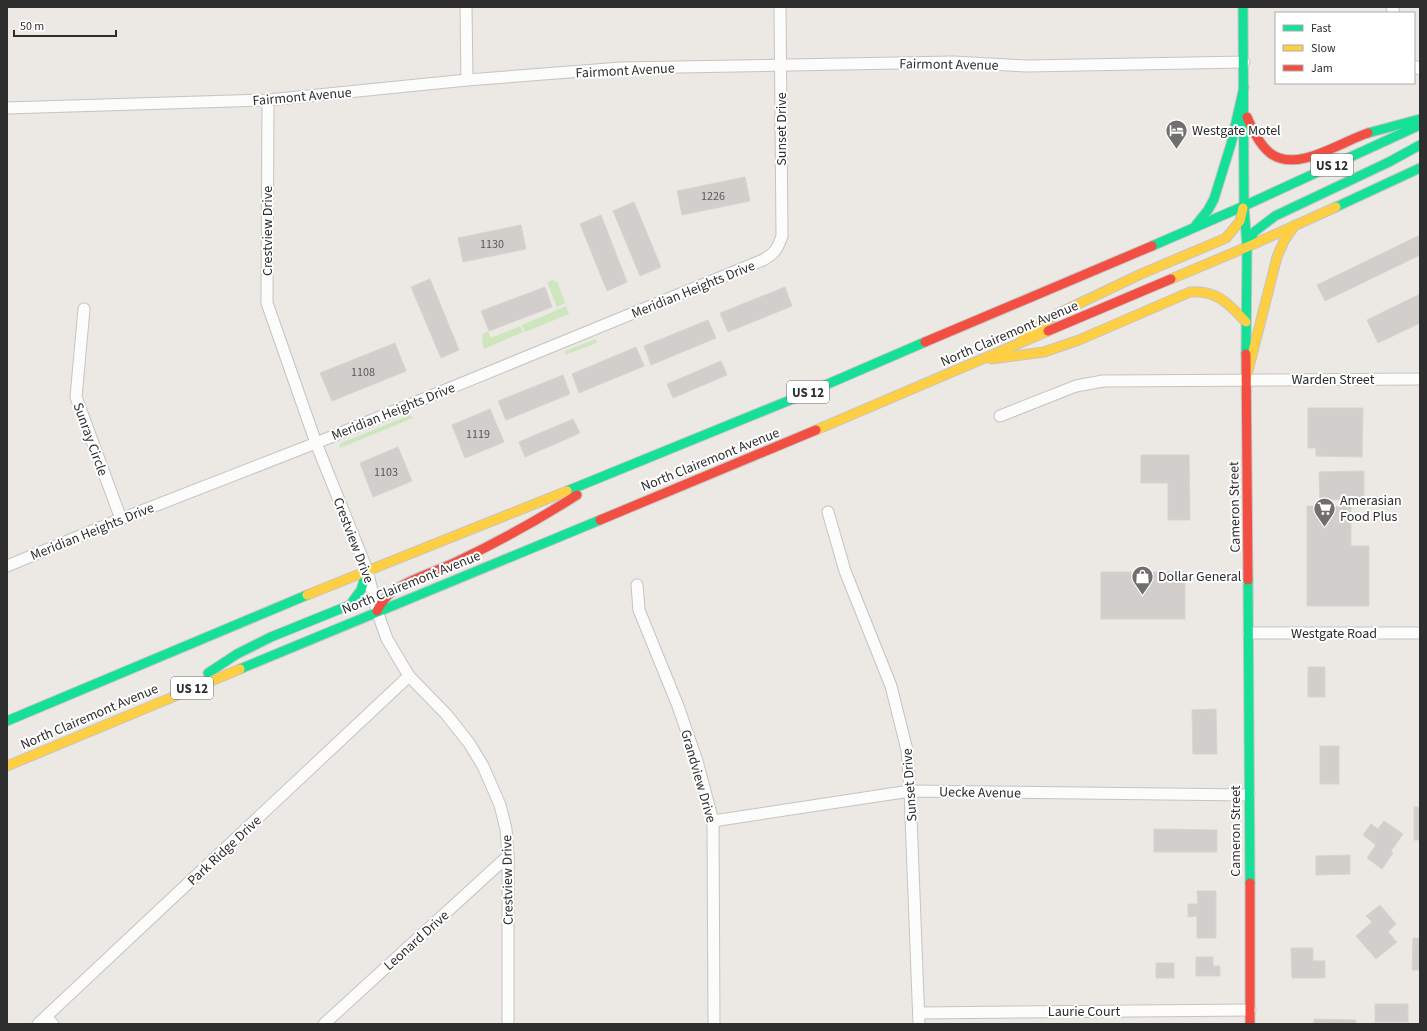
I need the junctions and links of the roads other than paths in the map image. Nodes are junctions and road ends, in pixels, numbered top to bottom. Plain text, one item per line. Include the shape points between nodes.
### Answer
1 (466, 7) edge
2 (780, 7) edge
3 (1243, 7) edge
4 (1244, 62) junction
5 (780, 64) junction
6 (467, 80) junction
7 (1244, 87) junction
8 (268, 100) junction
9 (7, 108) edge
10 (1244, 111) junction
11 (1420, 118) edge
12 (1420, 125) edge
13 (1420, 145) edge
14 (1420, 168) edge
15 (1244, 206) junction
16 (1295, 225) junction
17 (1194, 227) junction
18 (1247, 247) junction
19 (776, 250) joint
20 (84, 309) dead end
21 (1246, 322) junction
22 (1002, 351) junction
23 (978, 361) junction
24 (1246, 379) junction
25 (1420, 379) edge
26 (1000, 416) dead end
27 (316, 443) junction
28 (614, 472) junction
29 (828, 512) dead end
30 (121, 519) junction
31 (7, 566) edge
32 (367, 570) junction
33 (637, 585) dead end
34 (377, 611) junction
35 (1420, 632) edge
36 (1249, 633) junction
37 (409, 676) junction
38 (169, 698) junction
39 (7, 721) edge
40 (7, 766) edge
41 (910, 792) junction
42 (1249, 795) junction
43 (713, 821) junction
44 (508, 856) junction
45 (1250, 1010) junction
46 (919, 1018) edge
47 (46, 1022) edge
48 (324, 1024) edge
49 (508, 1024) edge
50 (714, 1024) edge
51 (1250, 1024) edge

1 - 6 street
2 - 5 street, Sunset Drive
3 - 4 main road, Cameron Street
4 - 5 street, Fairmont Avenue via 1027,66 953,62
4 - 7 main road, Cameron Street
5 - 6 street, Fairmont Avenue via 621,68
5 - 19 street, Sunset Drive via 782,236
6 - 8 street, Fairmont Avenue
7 - 10 main road, Cameron Street
7 - 17 main road via 1231,144 1214,199
8 - 9 street, Fairmont Avenue
8 - 27 street, Crestview Drive via 267,303
10 - 11 main road via 1252,130 1266,151 1277,158 1296,161 1312,158 1363,134
10 - 15 main road, Cameron Street
12 - 15 main road, North Clairemont Avenue / US 12
13 - 18 main road via 1275,216 1254,232
14 - 16 main road, North Clairemont Avenue / US 12
15 - 17 main road, North Clairemont Avenue / US 12
15 - 18 main road, Cameron Street
15 - 22 main road via 1240,221 1226,238 1140,274 1057,314
16 - 18 main road, North Clairemont Avenue / US 12
16 - 24 main road via 1277,257
17 - 28 main road, North Clairemont Avenue / US 12 via 800,396
18 - 21 main road, Cameron Street
18 - 22 main road, North Clairemont Avenue / US 12
19 - 27 street, Meridian Heights Drive via 763,260
20 - 30 street, Sunray Circle via 76,398
21 - 23 main road via 1224,300 1201,290 1190,292 1079,340 1044,352
21 - 24 main road, Cameron Street
22 - 23 main road, North Clairemont Avenue / US 12
23 - 34 main road, North Clairemont Avenue / US 12
24 - 25 street, Warden Street
24 - 26 street, Warden Street via 1103,381 1076,386
24 - 36 main road, Cameron Street
27 - 30 street, Meridian Heights Drive
27 - 32 street, Crestview Drive
28 - 32 main road, North Clairemont Avenue / US 12
28 - 34 main road via 507,536 394,590 381,602
29 - 41 street, Sunset Drive via 845,571 891,686 907,750
30 - 31 street, Meridian Heights Drive
32 - 34 street, Crestview Drive
32 - 38 main road via 365,582 350,605 271,636 237,654
32 - 39 main road, North Clairemont Avenue / US 12
33 - 43 street, Grandview Drive via 639,610 698,761
34 - 37 street, Crestview Drive via 387,639
34 - 38 main road, North Clairemont Avenue / US 12
35 - 36 street, Westgate Road
36 - 42 main road, Cameron Street
37 - 44 street, Crestview Drive via 446,714 483,766 500,805 506,829
37 - 47 street, Park Ridge Drive
38 - 40 main road, North Clairemont Avenue / US 12
41 - 42 street, Uecke Avenue
41 - 43 street, Uecke Avenue
41 - 46 street, Sunset Drive
42 - 45 main road, Cameron Street
43 - 50 street, Grandview Drive
44 - 48 street, Leonard Drive
44 - 49 street, Crestview Drive
45 - 46 street, Laurie Court
45 - 51 main road, Cameron Street

